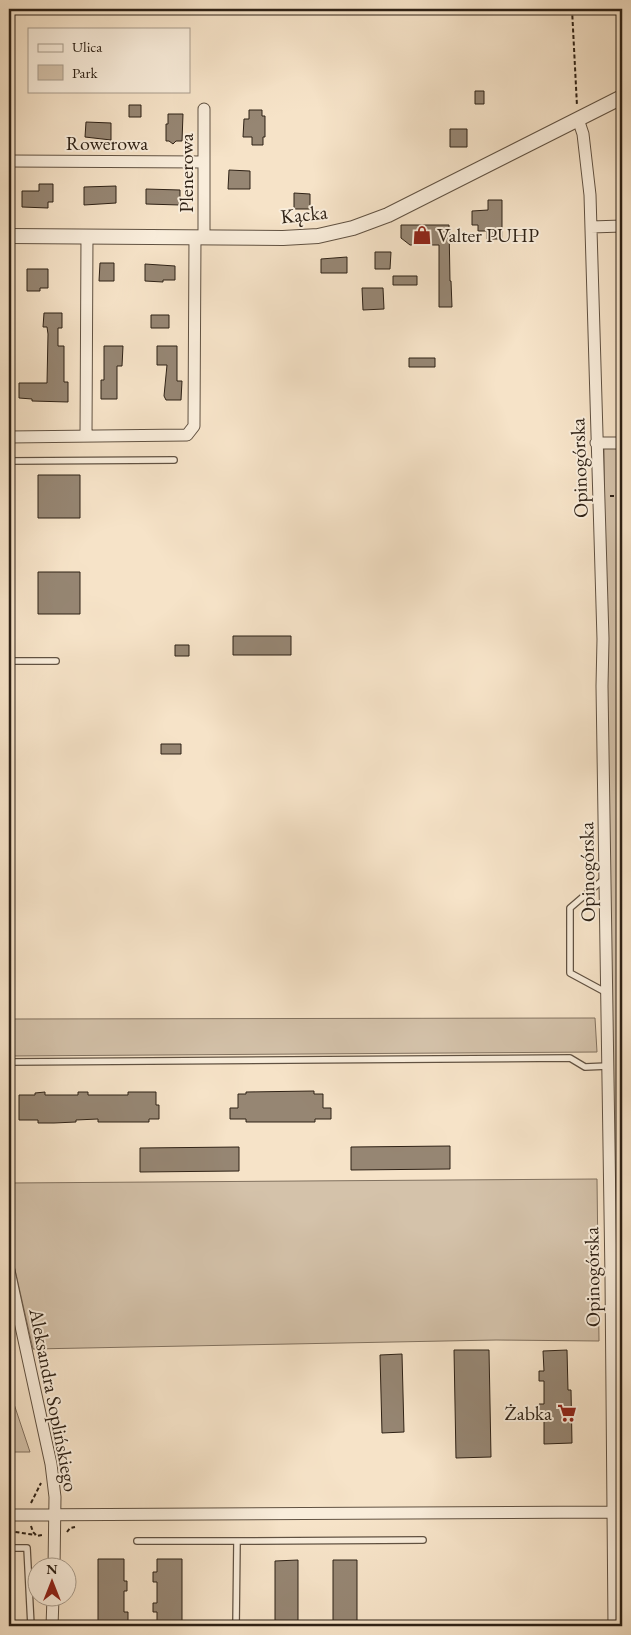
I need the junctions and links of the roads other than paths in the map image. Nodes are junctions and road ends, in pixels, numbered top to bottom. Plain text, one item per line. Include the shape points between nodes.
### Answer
1 (622, 97) edge
2 (204, 109) dead end
3 (578, 119) junction
4 (9, 161) edge
5 (204, 162) junction
6 (591, 226) junction
7 (622, 226) edge
8 (9, 236) edge
9 (87, 236) junction
10 (200, 237) junction
11 (9, 436) edge
12 (86, 436) junction
13 (622, 443) edge
14 (596, 444) junction
15 (174, 460) dead end
16 (9, 461) edge
17 (9, 661) edge
18 (56, 661) dead end
19 (605, 878) junction
20 (607, 994) junction
21 (9, 1062) edge
22 (608, 1066) junction
23 (9, 1271) edge
24 (613, 1512) junction
25 (55, 1514) junction
26 (9, 1515) edge
27 (423, 1540) dead end
28 (136, 1541) dead end
29 (236, 1541) junction
30 (9, 1548) edge
31 (54, 1558) edge
32 (53, 1608) edge
33 (31, 1626) edge
34 (52, 1626) edge
35 (236, 1626) edge
36 (614, 1626) edge

1 - 3 street, Kącka
2 - 5 street, Plenerowa
3 - 6 street, Opinogórska via 583,134
3 - 10 street, Kącka via 388,215 353,228 318,236
4 - 5 street, Rowerowa
5 - 10 street, Plenerowa
6 - 7 street
6 - 14 street, Opinogórska
8 - 9 street, Kącka
9 - 10 street, Kącka
9 - 12 street
10 - 12 street, Plenerowa via 194,426 187,435
11 - 12 street
13 - 14 street
14 - 19 street, Opinogórska via 603,639
15 - 16 lane
17 - 18 lane
19 - 20 street, Opinogórska
19 - 20 lane via 570,908 570,973
20 - 22 street, Opinogórska
21 - 22 lane via 570,1058 585,1066
22 - 24 street, Opinogórska
23 - 25 street, Aleksandra Soplińskiego via 51,1464
24 - 25 street
24 - 36 street, Opinogórska
25 - 26 street
25 - 31 street, Aleksandra Soplińskiego
27 - 29 lane
28 - 29 lane
29 - 35 lane
30 - 33 lane via 27,1548
32 - 34 street

